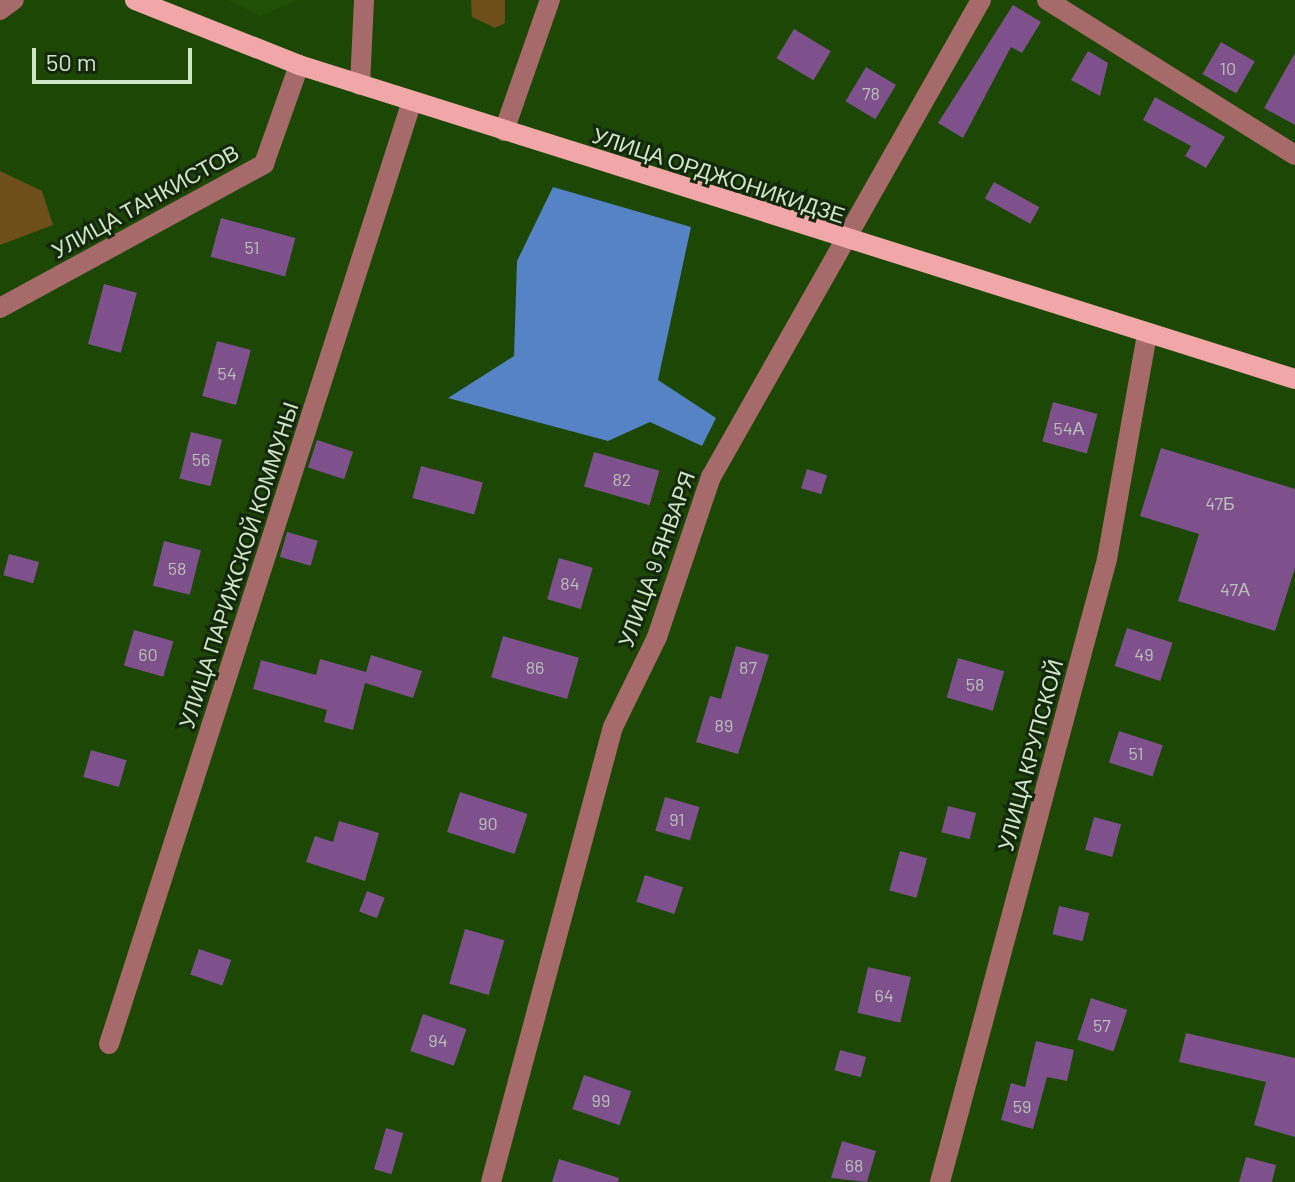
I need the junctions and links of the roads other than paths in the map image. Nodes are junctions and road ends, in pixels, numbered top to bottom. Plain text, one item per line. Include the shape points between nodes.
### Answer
1 (14, 0) edge
2 (135, 0) edge
3 (364, 0) edge
4 (550, 0) edge
5 (981, 0) edge
6 (1047, 0) edge
7 (0, 10) edge
8 (299, 65) junction
9 (360, 85) junction
10 (412, 101) junction
11 (504, 131) junction
12 (1295, 155) edge
13 (844, 241) junction
14 (0, 308) edge
15 (1147, 335) junction
16 (1295, 379) edge
17 (109, 1044) dead end
18 (491, 1182) edge
19 (940, 1182) edge

1 - 7 street
2 - 8 main road, УЛИЦА ОРДЖОНИКИДЗЕ
3 - 9 street
4 - 11 street
5 - 13 street, УЛИЦА 9 ЯНВАРЯ
6 - 12 street
8 - 9 main road, УЛИЦА ОРДЖОНИКИДЗЕ
8 - 14 street, УЛИЦА ТАНКИСТОВ via 264,164
9 - 10 main road, УЛИЦА ОРДЖОНИКИДЗЕ
10 - 11 main road, УЛИЦА ОРДЖОНИКИДЗЕ
10 - 17 street, УЛИЦА ПАРИЖСКОЙ КОММУНЫ
11 - 13 main road, УЛИЦА ОРДЖОНИКИДЗЕ
13 - 15 main road, УЛИЦА ОРДЖОНИКИДЗЕ
13 - 18 street, УЛИЦА 9 ЯНВАРЯ via 711,477 657,637 613,727
15 - 16 main road, УЛИЦА ОРДЖОНИКИДЗЕ
15 - 19 street, УЛИЦА КРУПСКОЙ via 1107,559

